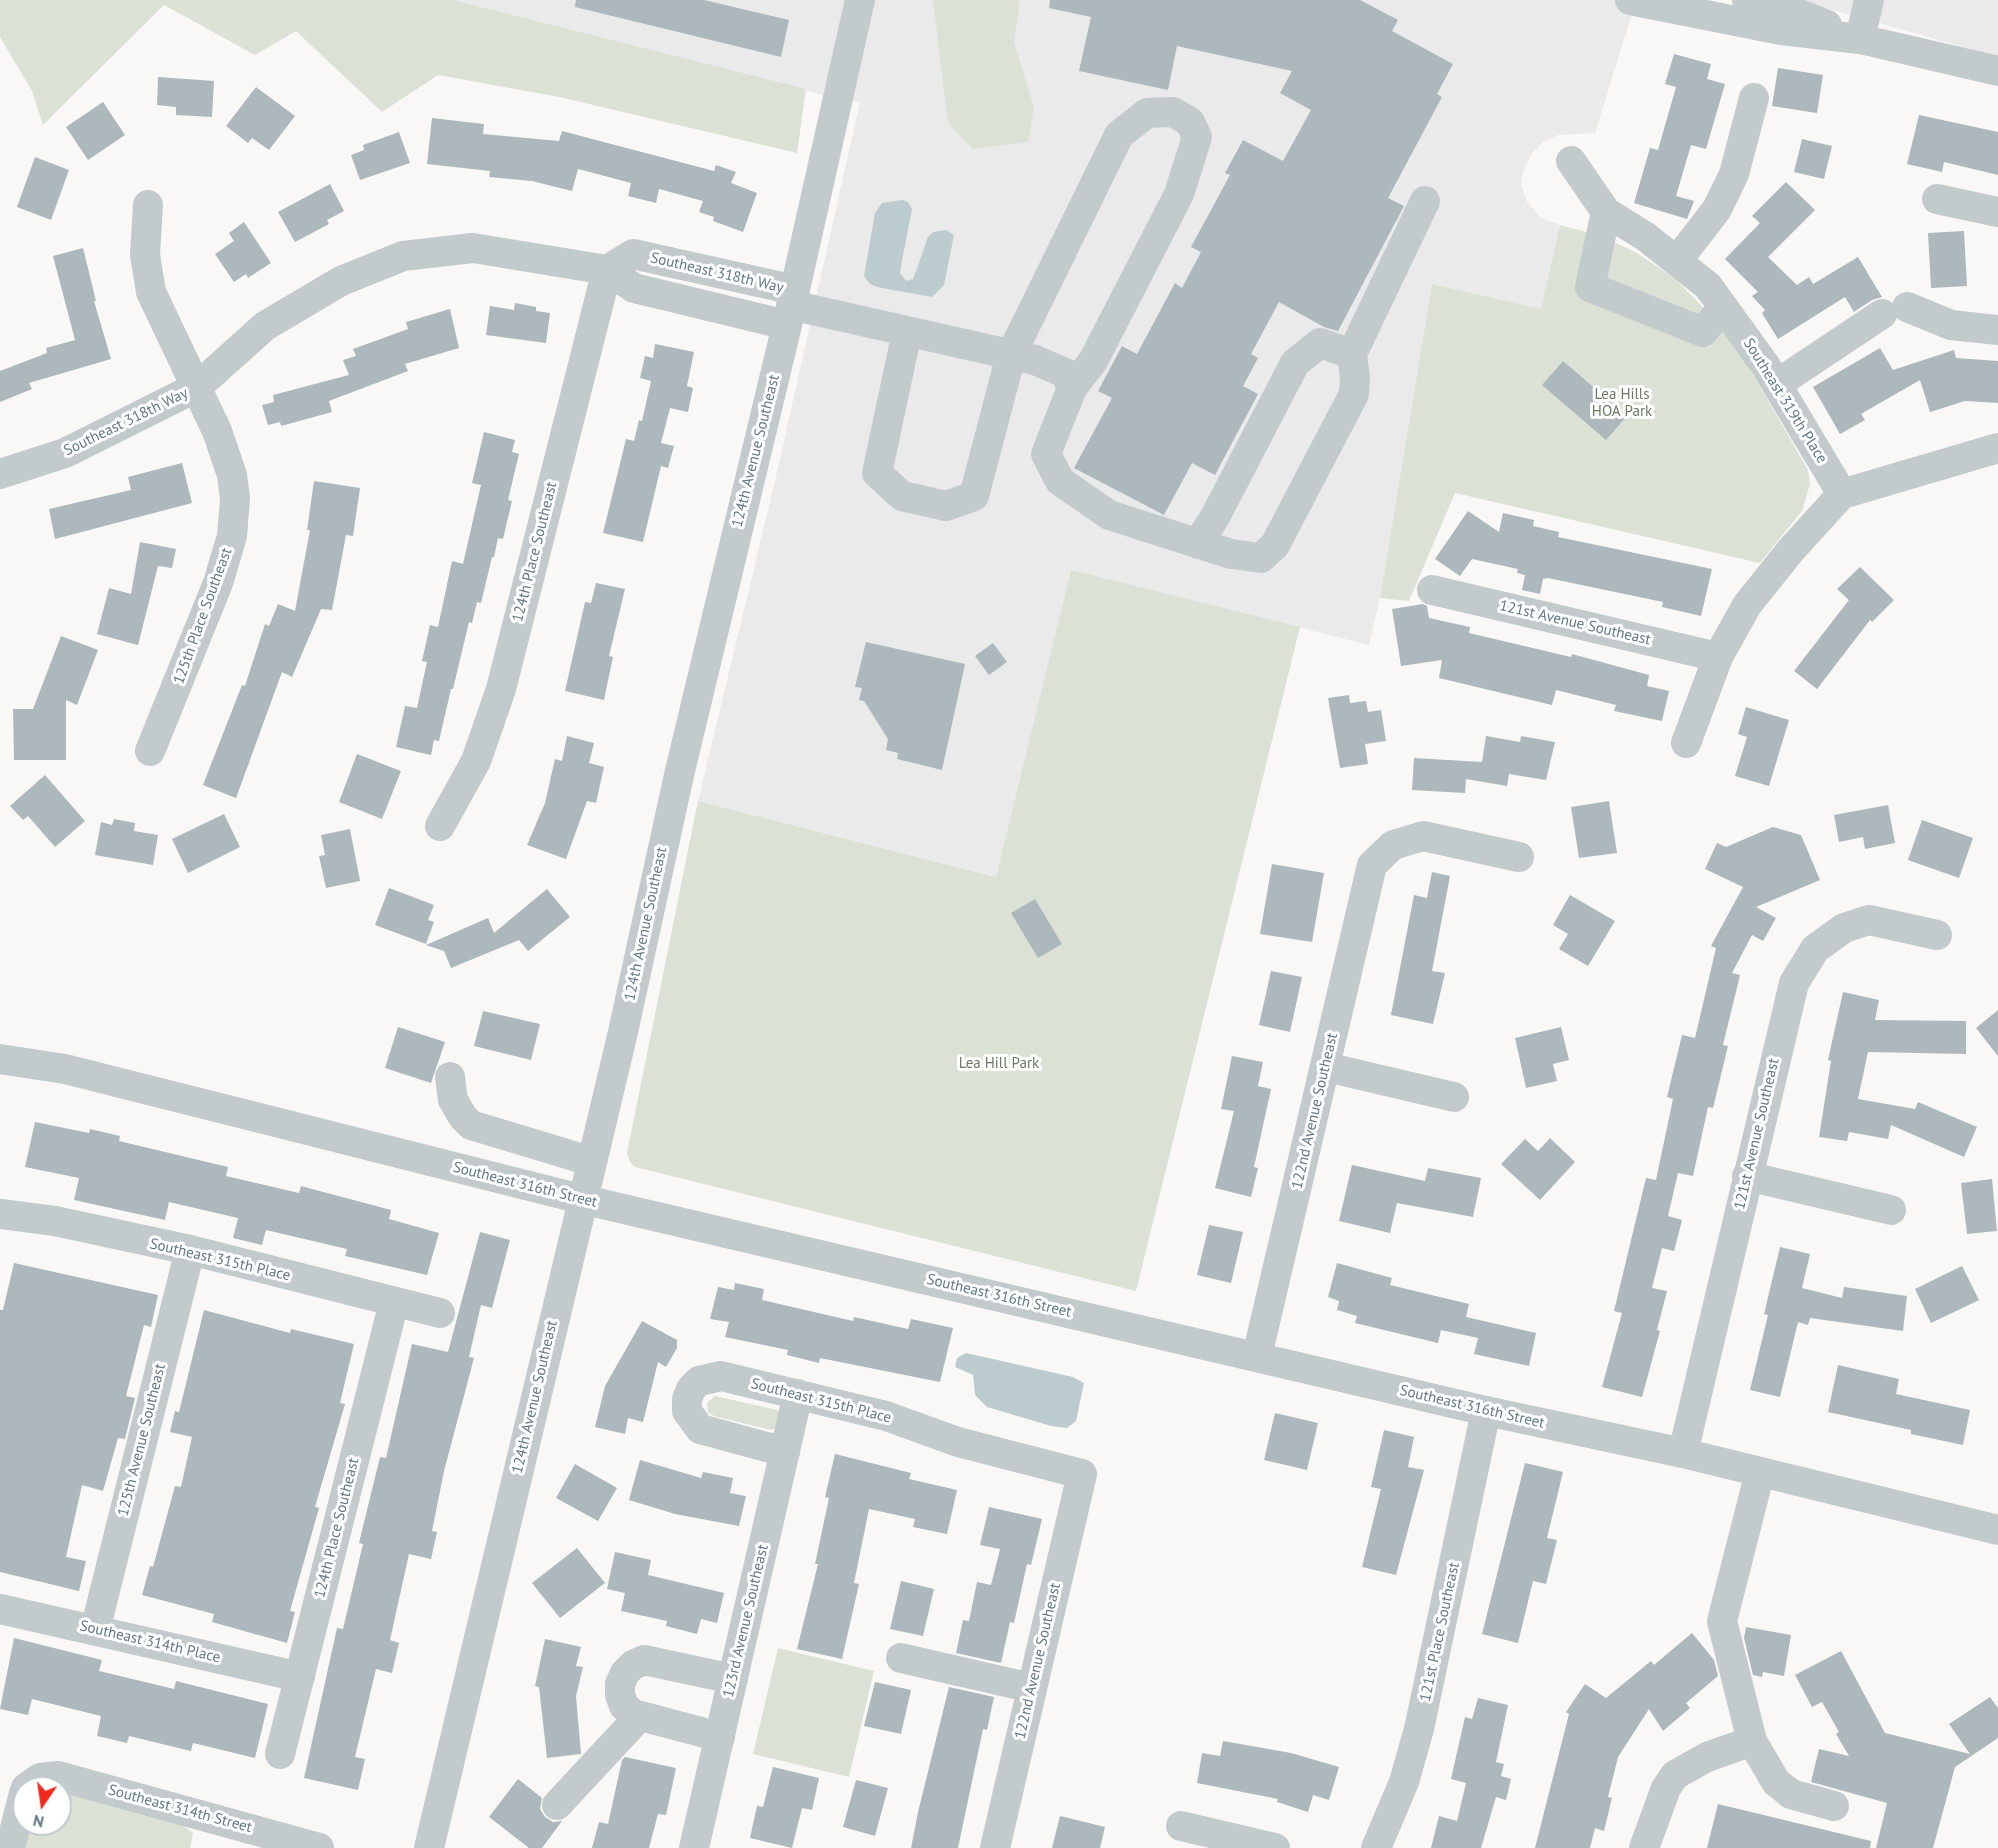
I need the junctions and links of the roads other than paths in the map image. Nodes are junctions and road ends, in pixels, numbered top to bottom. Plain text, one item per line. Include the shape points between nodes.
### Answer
1 (860, 0) edge
2 (1630, 0) edge
3 (1748, 0) edge
4 (1869, 0) edge
5 (1860, 39) junction
6 (1998, 71) edge
7 (1754, 98) dead end
8 (1571, 161) dead end
9 (1937, 200) dead end
10 (1425, 201) dead end
11 (148, 205) dead end
12 (1606, 212) junction
13 (1998, 212) edge
14 (1677, 261) junction
15 (607, 270) junction
16 (791, 307) junction
17 (1723, 307) junction
18 (1998, 330) edge
19 (907, 332) junction
20 (1352, 354) junction
21 (1011, 355) junction
22 (1777, 384) junction
23 (197, 387) junction
24 (1072, 388) junction
25 (1998, 448) edge
26 (0, 474) edge
27 (1842, 495) junction
28 (1198, 544) junction
29 (1432, 590) dead end
30 (1718, 657) junction
31 (1686, 743) dead end
32 (150, 751) dead end
33 (440, 826) dead end
34 (1519, 857) dead end
35 (1937, 935) dead end
36 (0, 1059) edge
37 (1326, 1067) junction
38 (450, 1077) dead end
39 (1454, 1097) dead end
40 (590, 1161) junction
41 (1747, 1176) junction
42 (581, 1199) junction
43 (1891, 1210) dead end
44 (0, 1214) edge
45 (190, 1250) junction
46 (394, 1302) junction
47 (440, 1313) dead end
48 (1257, 1356) junction
49 (798, 1394) junction
50 (1486, 1412) junction
51 (785, 1452) junction
52 (1683, 1453) junction
53 (1760, 1472) junction
54 (1082, 1474) joint
55 (1998, 1530) edge
56 (0, 1609) edge
57 (95, 1629) junction
58 (901, 1658) dead end
59 (300, 1677) junction
60 (733, 1678) junction
61 (1032, 1688) junction
62 (639, 1717) junction
63 (720, 1737) junction
64 (1752, 1741) junction
65 (280, 1754) dead end
66 (72, 1781) edge
67 (557, 1805) dead end
68 (1834, 1806) dead end
69 (1181, 1826) dead end
70 (241, 1838) edge
71 (319, 1848) edge
72 (429, 1848) edge
73 (694, 1848) edge
74 (995, 1848) edge
75 (1275, 1848) edge
76 (1376, 1848) edge
77 (1644, 1848) edge

1 - 16 street, 124th Avenue Southeast
2 - 5 street via 1781,30
3 - 5 street via 1792,10
4 - 5 street
5 - 6 street
7 - 14 street via 1730,183 1717,209
8 - 12 street, Southeast 319th Place
9 - 13 street
10 - 20 street
11 - 23 street, 125th Place Southeast via 145,255 151,292
12 - 14 street, Southeast 319th Place
12 - 17 street via 1590,287 1702,333
14 - 17 street, Southeast 319th Place via 1707,286
15 - 16 street, Southeast 318th Way via 633,254
15 - 23 street, Southeast 318th Way via 473,248 403,256 341,281 265,326
15 - 33 street, 124th Place Southeast via 495,709 476,761
16 - 19 street, Southeast 318th Way
16 - 40 street, 124th Avenue Southeast
17 - 22 street, Southeast 319th Place
18 - 22 street via 1951,325 1895,310
19 - 21 street, Southeast 318th Way
19 - 21 street via 877,473 902,496 946,506 974,496
20 - 28 street via 1320,343 1295,363
20 - 28 street via 1354,394 1275,546 1261,558
21 - 24 street, Southeast 318th Way via 1065,373
21 - 24 street via 1119,135 1147,113 1173,111 1190,122 1197,137 1179,194 1093,361
22 - 27 street, Southeast 319th Place
23 - 26 street, Southeast 318th Way via 65,453
23 - 32 street, 125th Place Southeast via 232,476 234,524 211,604
24 - 28 street via 1046,454 1060,481 1109,514
25 - 27 street
27 - 30 street via 1747,605
29 - 30 street, 121st Avenue Southeast
30 - 31 street
34 - 37 street, 122nd Avenue Southeast via 1423,836 1393,845 1372,865
35 - 41 street, 121st Avenue Southeast via 1869,920 1844,928 1815,949 1794,983
36 - 42 street, Southeast 316th Street via 65,1069
37 - 39 street
37 - 48 street, 122nd Avenue Southeast
38 - 40 street via 453,1100 471,1125
40 - 42 street, 124th Avenue Southeast
41 - 43 street
41 - 52 street, 121st Avenue Southeast
42 - 48 street, Southeast 316th Street
42 - 72 street, 124th Avenue Southeast
44 - 45 street, Southeast 315th Place via 55,1221
45 - 46 street, Southeast 315th Place
45 - 57 street, 125th Avenue Southeast
46 - 47 street, Southeast 315th Place
46 - 59 street, 124th Place Southeast
48 - 50 street, Southeast 316th Street
49 - 51 street, 123rd Avenue Southeast
49 - 51 street, Southeast 315th Place via 721,1376 699,1381 687,1400 687,1411 700,1429
49 - 54 street, Southeast 315th Place
50 - 52 street, Southeast 316th Street
50 - 76 street, 121st Place Southeast via 1419,1729 1404,1782
51 - 60 street, 123rd Avenue Southeast
52 - 53 street, Southeast 316th Street
53 - 55 street, Southeast 316th Street
53 - 64 street via 1722,1616
54 - 61 street, 122nd Avenue Southeast
56 - 57 street, Southeast 314th Place
57 - 59 street, Southeast 314th Place
58 - 61 street
59 - 65 street, 124th Place Southeast
60 - 62 street via 644,1660 625,1673 620,1684 624,1706
60 - 63 street, 123rd Avenue Southeast
61 - 74 street, 122nd Avenue Southeast
62 - 63 street
62 - 67 street
63 - 73 street, 123rd Avenue Southeast
64 - 68 street via 1776,1782 1791,1794
64 - 77 street via 1707,1757 1675,1774
66 - 70 street, Southeast 314th Street
69 - 75 street
70 - 71 street, Southeast 314th Street

